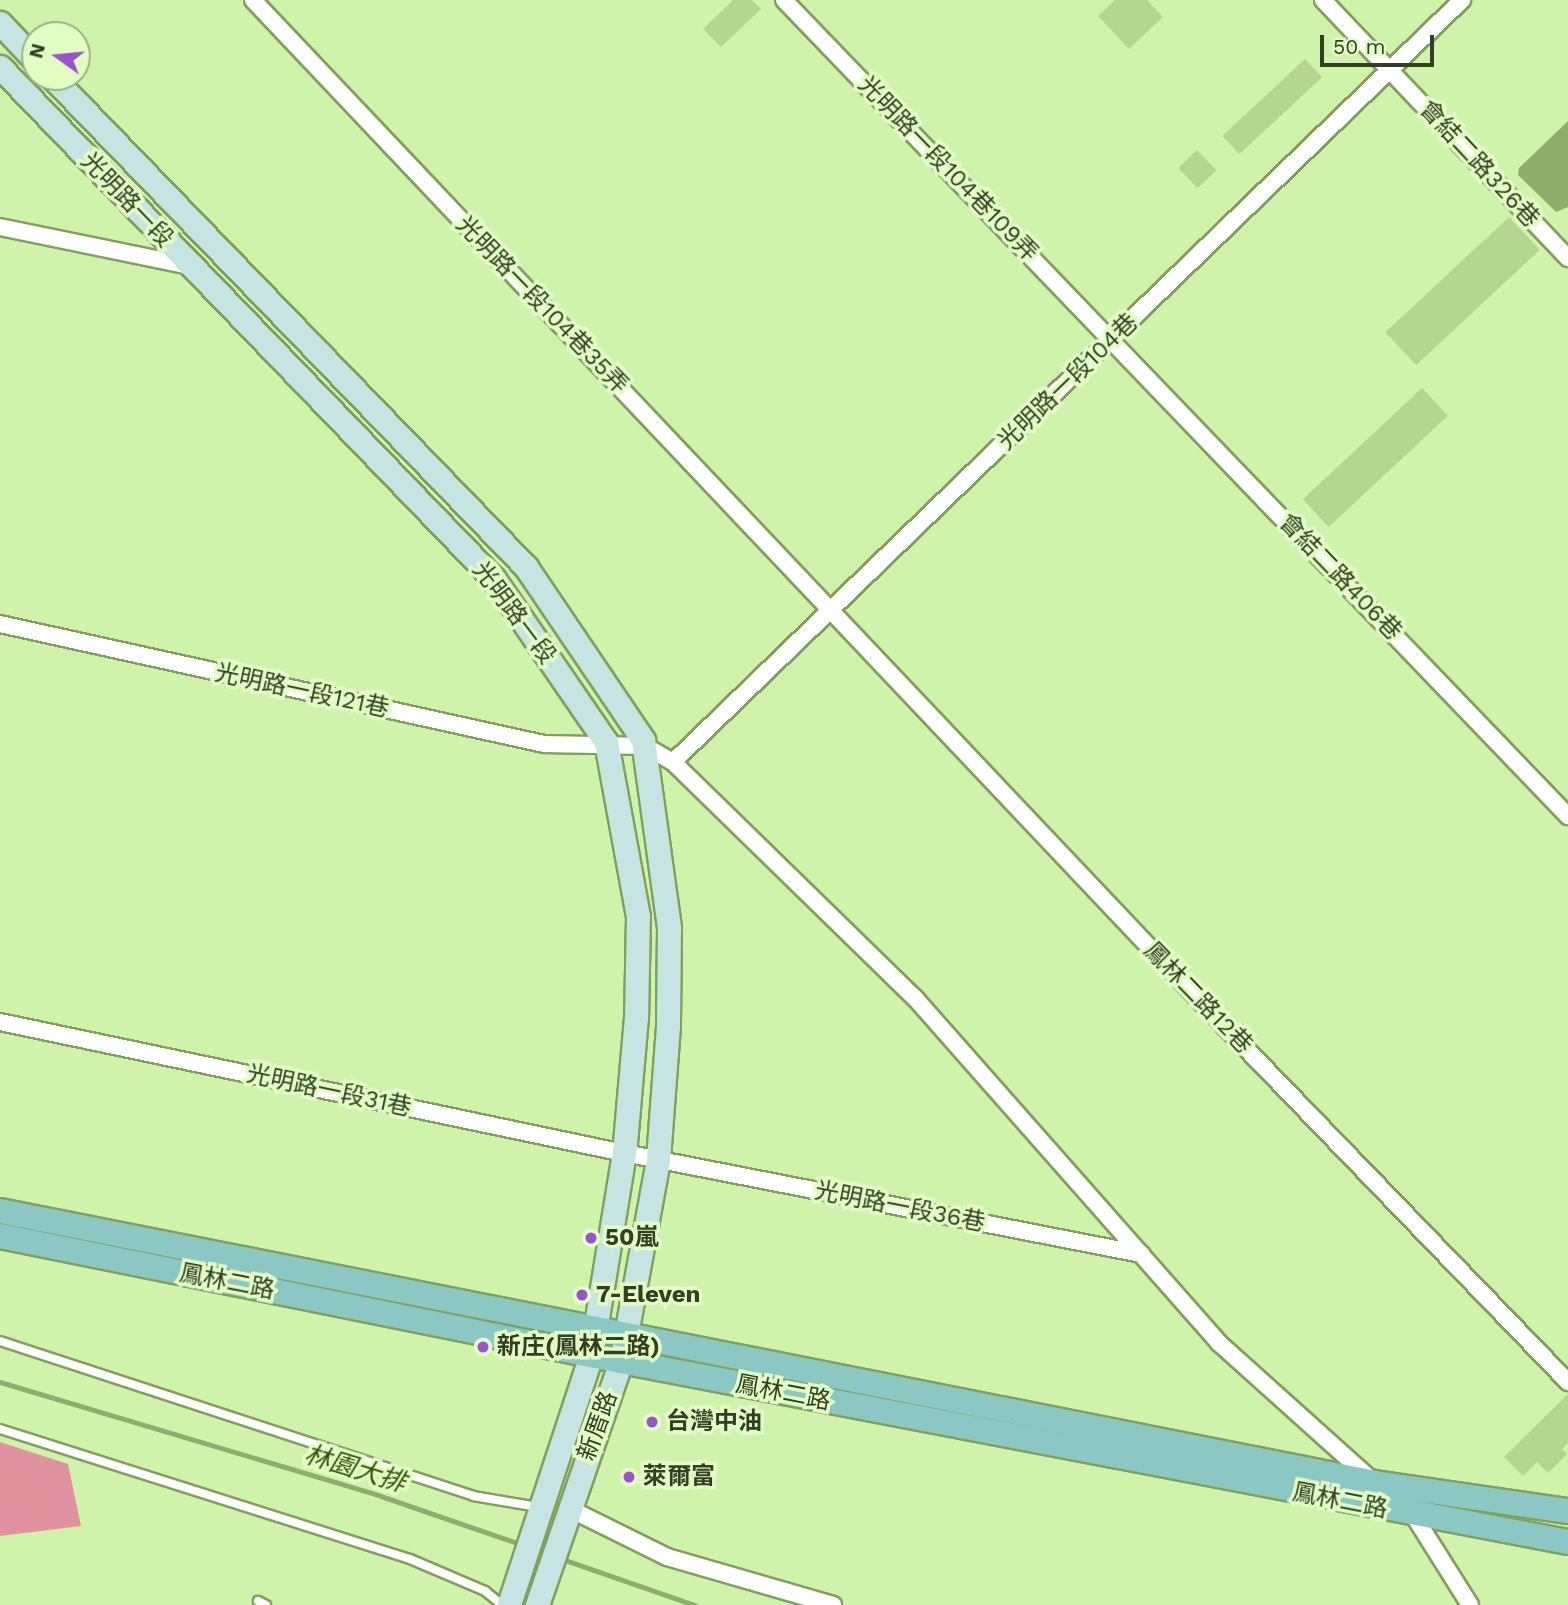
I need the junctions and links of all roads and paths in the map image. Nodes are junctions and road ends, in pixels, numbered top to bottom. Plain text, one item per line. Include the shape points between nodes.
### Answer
1 (253, 0) edge
2 (784, 0) edge
3 (1323, 0) edge
4 (1462, 0) edge
5 (0, 23) edge
6 (21, 45) edge
7 (0, 67) edge
8 (1389, 69) junction
9 (66, 91) edge
10 (0, 227) edge
11 (1568, 258) edge
12 (190, 266) junction
13 (1113, 338) junction
14 (832, 609) junction
15 (0, 624) edge
16 (606, 742) junction
17 (645, 746) junction
18 (673, 762) junction
19 (1568, 816) edge
20 (0, 1021) edge
21 (625, 1153) junction
22 (658, 1160) junction
23 (0, 1211) edge
24 (0, 1236) edge
25 (1142, 1255) junction
26 (597, 1328) junction
27 (626, 1335) junction
28 (0, 1341) edge
29 (591, 1355) junction
30 (621, 1361) junction
31 (1568, 1382) edge
32 (0, 1429) edge
33 (1375, 1483) junction
34 (541, 1507) junction
35 (1568, 1511) edge
36 (568, 1512) junction
37 (1414, 1516) junction
38 (1568, 1542) edge
39 (507, 1604) edge
40 (537, 1605) edge
41 (833, 1605) edge
42 (1470, 1605) edge

1 - 14 street, 光明路一段104巷35弄
2 - 13 street, 光明路一段104巷109弄
3 - 8 street, 會結二路326巷
4 - 8 street, 光明路一段104巷
5 - 6 street
7 - 12 street, 光明路一段
8 - 11 street, 會結二路326巷
8 - 13 street, 光明路一段104巷
9 - 17 street, 光明路一段 via 526,567
10 - 12 street
12 - 16 street, 光明路一段 via 494,579
13 - 14 street, 光明路一段104巷
13 - 19 street, 會結二路406巷
14 - 18 street, 光明路一段104巷
14 - 31 street, 鳳林二路12巷 via 1204,1005
15 - 16 street, 光明路一段121巷 via 544,744
16 - 17 street, 光明路一段121巷
16 - 21 street, 光明路一段 via 638,916 636,1017
17 - 18 street
17 - 22 street, 光明路一段 via 669,928 668,1026
18 - 25 street via 915,998
20 - 21 street, 光明路一段31巷
21 - 22 street, 光明路一段31巷
21 - 26 street, 光明路一段
22 - 25 street, 光明路一段36巷
22 - 27 street, 光明路一段
23 - 26 main road, 鳳林二路
24 - 29 main road, 鳳林二路
25 - 33 street via 1219,1343
26 - 27 main road, 鳳林二路
26 - 29 street, 新厝路
27 - 30 street, 新厝路
27 - 33 main road, 鳳林二路
28 - 34 lane via 473,1496
29 - 30 main road, 鳳林二路
29 - 34 street, 新厝路
30 - 36 street, 新厝路
30 - 37 main road, 鳳林二路
32 - 39 lane via 410,1559
33 - 35 main road, 鳳林二路
34 - 39 street, 新厝路
36 - 40 street, 新厝路
36 - 41 street via 667,1557
37 - 38 main road, 鳳林二路
37 - 42 street

